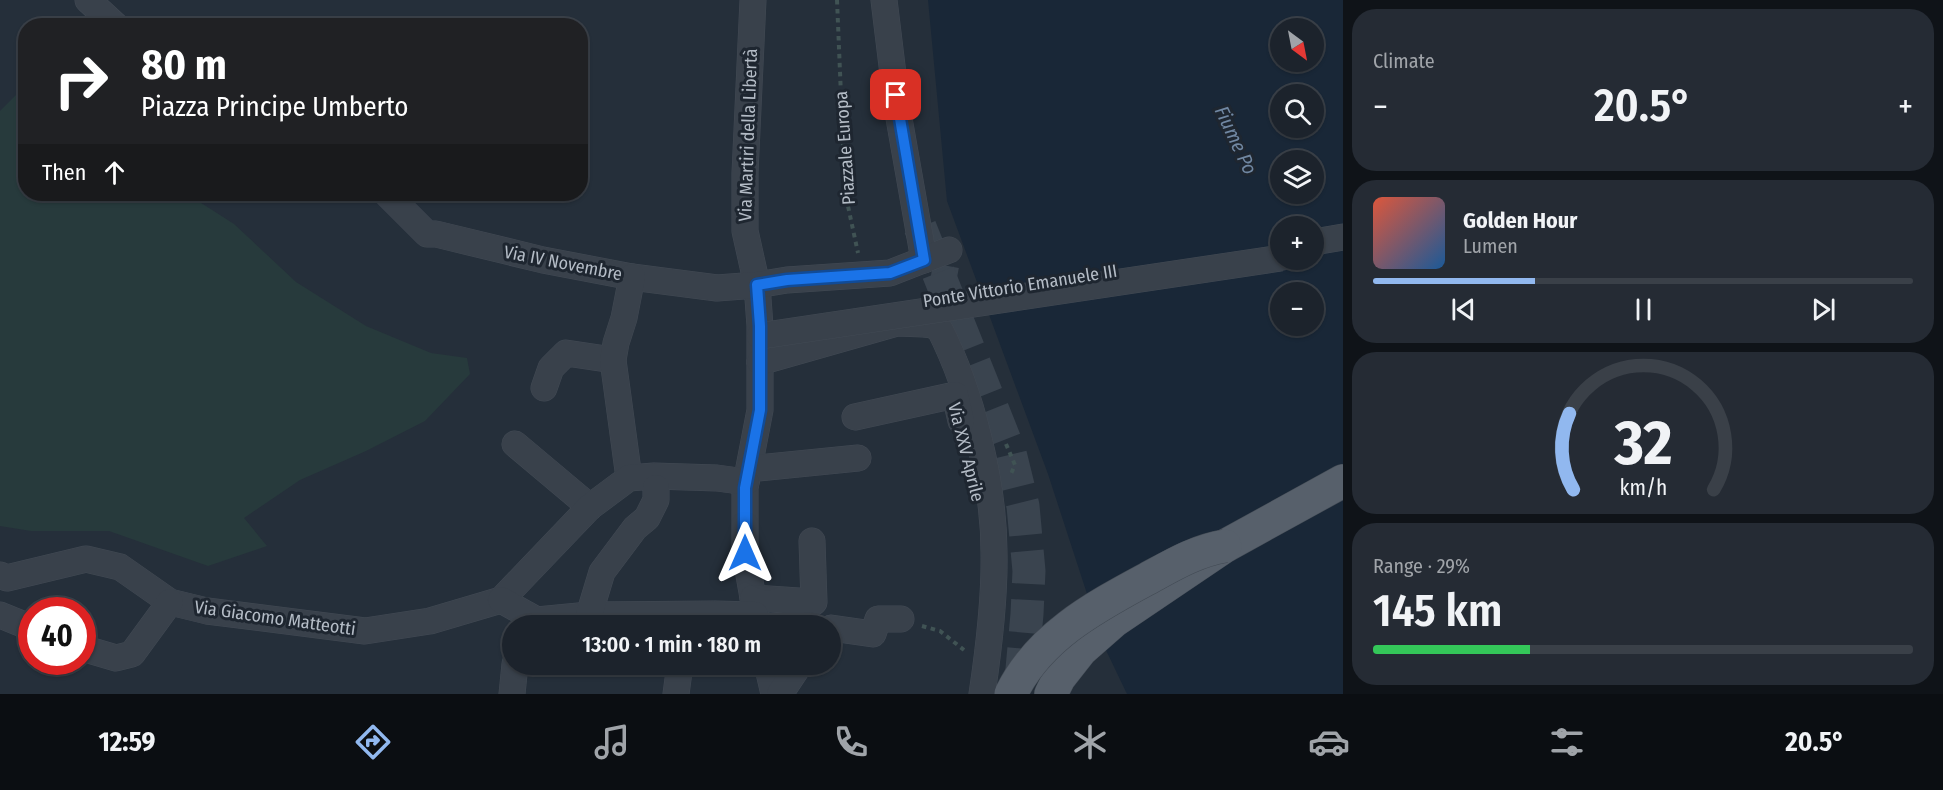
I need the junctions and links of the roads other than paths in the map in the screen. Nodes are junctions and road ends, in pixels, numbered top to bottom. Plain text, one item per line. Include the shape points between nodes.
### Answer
1 (88, 0) edge
2 (753, 0) edge
3 (884, 0) edge
4 (107, 18) edge
5 (394, 201) edge
6 (1343, 237) edge
7 (1324, 240) edge
8 (1270, 249) edge
9 (1343, 249) edge
10 (949, 250) dead end
11 (1324, 252) edge
12 (924, 260) junction
13 (1270, 260) edge
14 (632, 277) junction
15 (757, 285) junction
16 (760, 331) junction
17 (613, 360) junction
18 (760, 362) junction
19 (544, 388) dead end
20 (855, 417) dead end
21 (514, 444) dead end
22 (858, 458) dead end
23 (748, 476) junction
24 (629, 478) junction
25 (1343, 481) edge
26 (656, 488) dead end
27 (590, 507) junction
28 (812, 541) dead end
29 (1225, 546) junction
30 (993, 571) junction
31 (0, 575) edge
32 (170, 602) junction
33 (515, 613) edge
34 (755, 613) edge
35 (0, 615) edge
36 (589, 615) edge
37 (736, 615) edge
38 (771, 615) edge
39 (811, 615) edge
40 (901, 619) dead end
41 (18, 622) edge
42 (841, 629) edge
43 (96, 652) edge
44 (514, 675) edge
45 (679, 675) edge
46 (770, 675) edge
47 (793, 675) edge
48 (1055, 686) edge
49 (512, 694) edge
50 (676, 694) edge
51 (774, 694) edge
52 (780, 694) edge
53 (982, 694) edge
54 (1011, 694) edge

1 - 4 street
2 - 15 street, Via Martiri della Libertà via 745,231
3 - 12 street via 897,107
5 - 14 street, Via IV Novembre via 427,234
6 - 7 street
8 - 16 street, Ponte Vittorio Emanuele III via 790,321
9 - 11 street
10 - 12 street
12 - 15 street, Via IV Novembre via 890,273
13 - 16 street, Ponte Vittorio Emanuele III, bridge
14 - 15 street, Via IV Novembre via 717,288
14 - 17 street
15 - 16 street, Via Martiri della Libertà
16 - 18 street, Via Martiri della Libertà
17 - 19 street via 566,352 551,368
17 - 24 street
18 - 23 street, Via Martiri della Libertà via 760,410
18 - 30 street, Via XXV Aprile via 897,323 924,324 940,330 963,388 982,453 989,494
20 - 30 street, Via XXV Aprile via 955,395
21 - 27 street
22 - 23 street
23 - 24 street
23 - 34 street, Via Martiri della Libertà via 745,553
24 - 27 street, Via Giacomo Matteotti
25 - 29 main road
26 - 36 street via 656,500 647,518 602,572
27 - 33 street, Via Giacomo Matteotti
28 - 39 street
29 - 48 main road via 1114,621 1081,650
29 - 54 main road, bridge via 1204,549 1090,611 1037,655
30 - 53 street, Via XXV Aprile
31 - 32 street, Via Giacomo Matteotti via 7,578 86,560 120,567
32 - 33 street, Via Giacomo Matteotti via 207,611 364,631
32 - 43 street, Via Giacomo Matteotti via 132,654 116,658
34 - 37 street
34 - 38 street
35 - 41 street
40 - 42 street via 878,619 873,634
44 - 49 street
45 - 50 street
46 - 51 street
47 - 52 street

